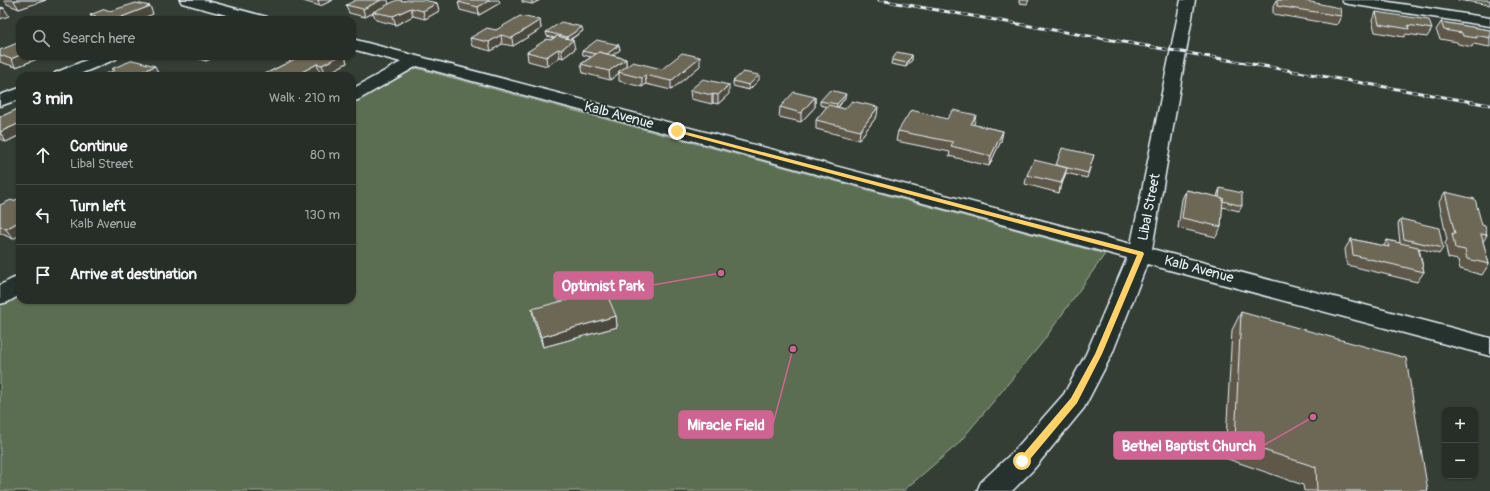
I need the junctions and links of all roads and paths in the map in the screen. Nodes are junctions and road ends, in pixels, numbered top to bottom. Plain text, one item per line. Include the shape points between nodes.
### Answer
1 (187, 0) edge
2 (1188, 0) edge
3 (1349, 0) edge
4 (222, 9) junction
5 (205, 16) edge
6 (247, 16) edge
7 (1490, 22) edge
8 (356, 45) edge
9 (100, 60) edge
10 (414, 61) junction
11 (71, 72) edge
12 (356, 94) edge
13 (16, 95) edge
14 (0, 102) edge
15 (1140, 254) junction
16 (16, 286) edge
17 (0, 296) edge
18 (1490, 347) edge
19 (992, 491) edge

1 - 4 street
2 - 15 street, Libal Street
3 - 7 street
4 - 5 street
4 - 6 street
8 - 10 street, Kalb Avenue
9 - 11 street
10 - 12 street
10 - 15 street, Kalb Avenue
13 - 14 street
15 - 18 street, Kalb Avenue
15 - 19 street, Libal Street via 1099,354 1074,400 1022,461
16 - 17 street

